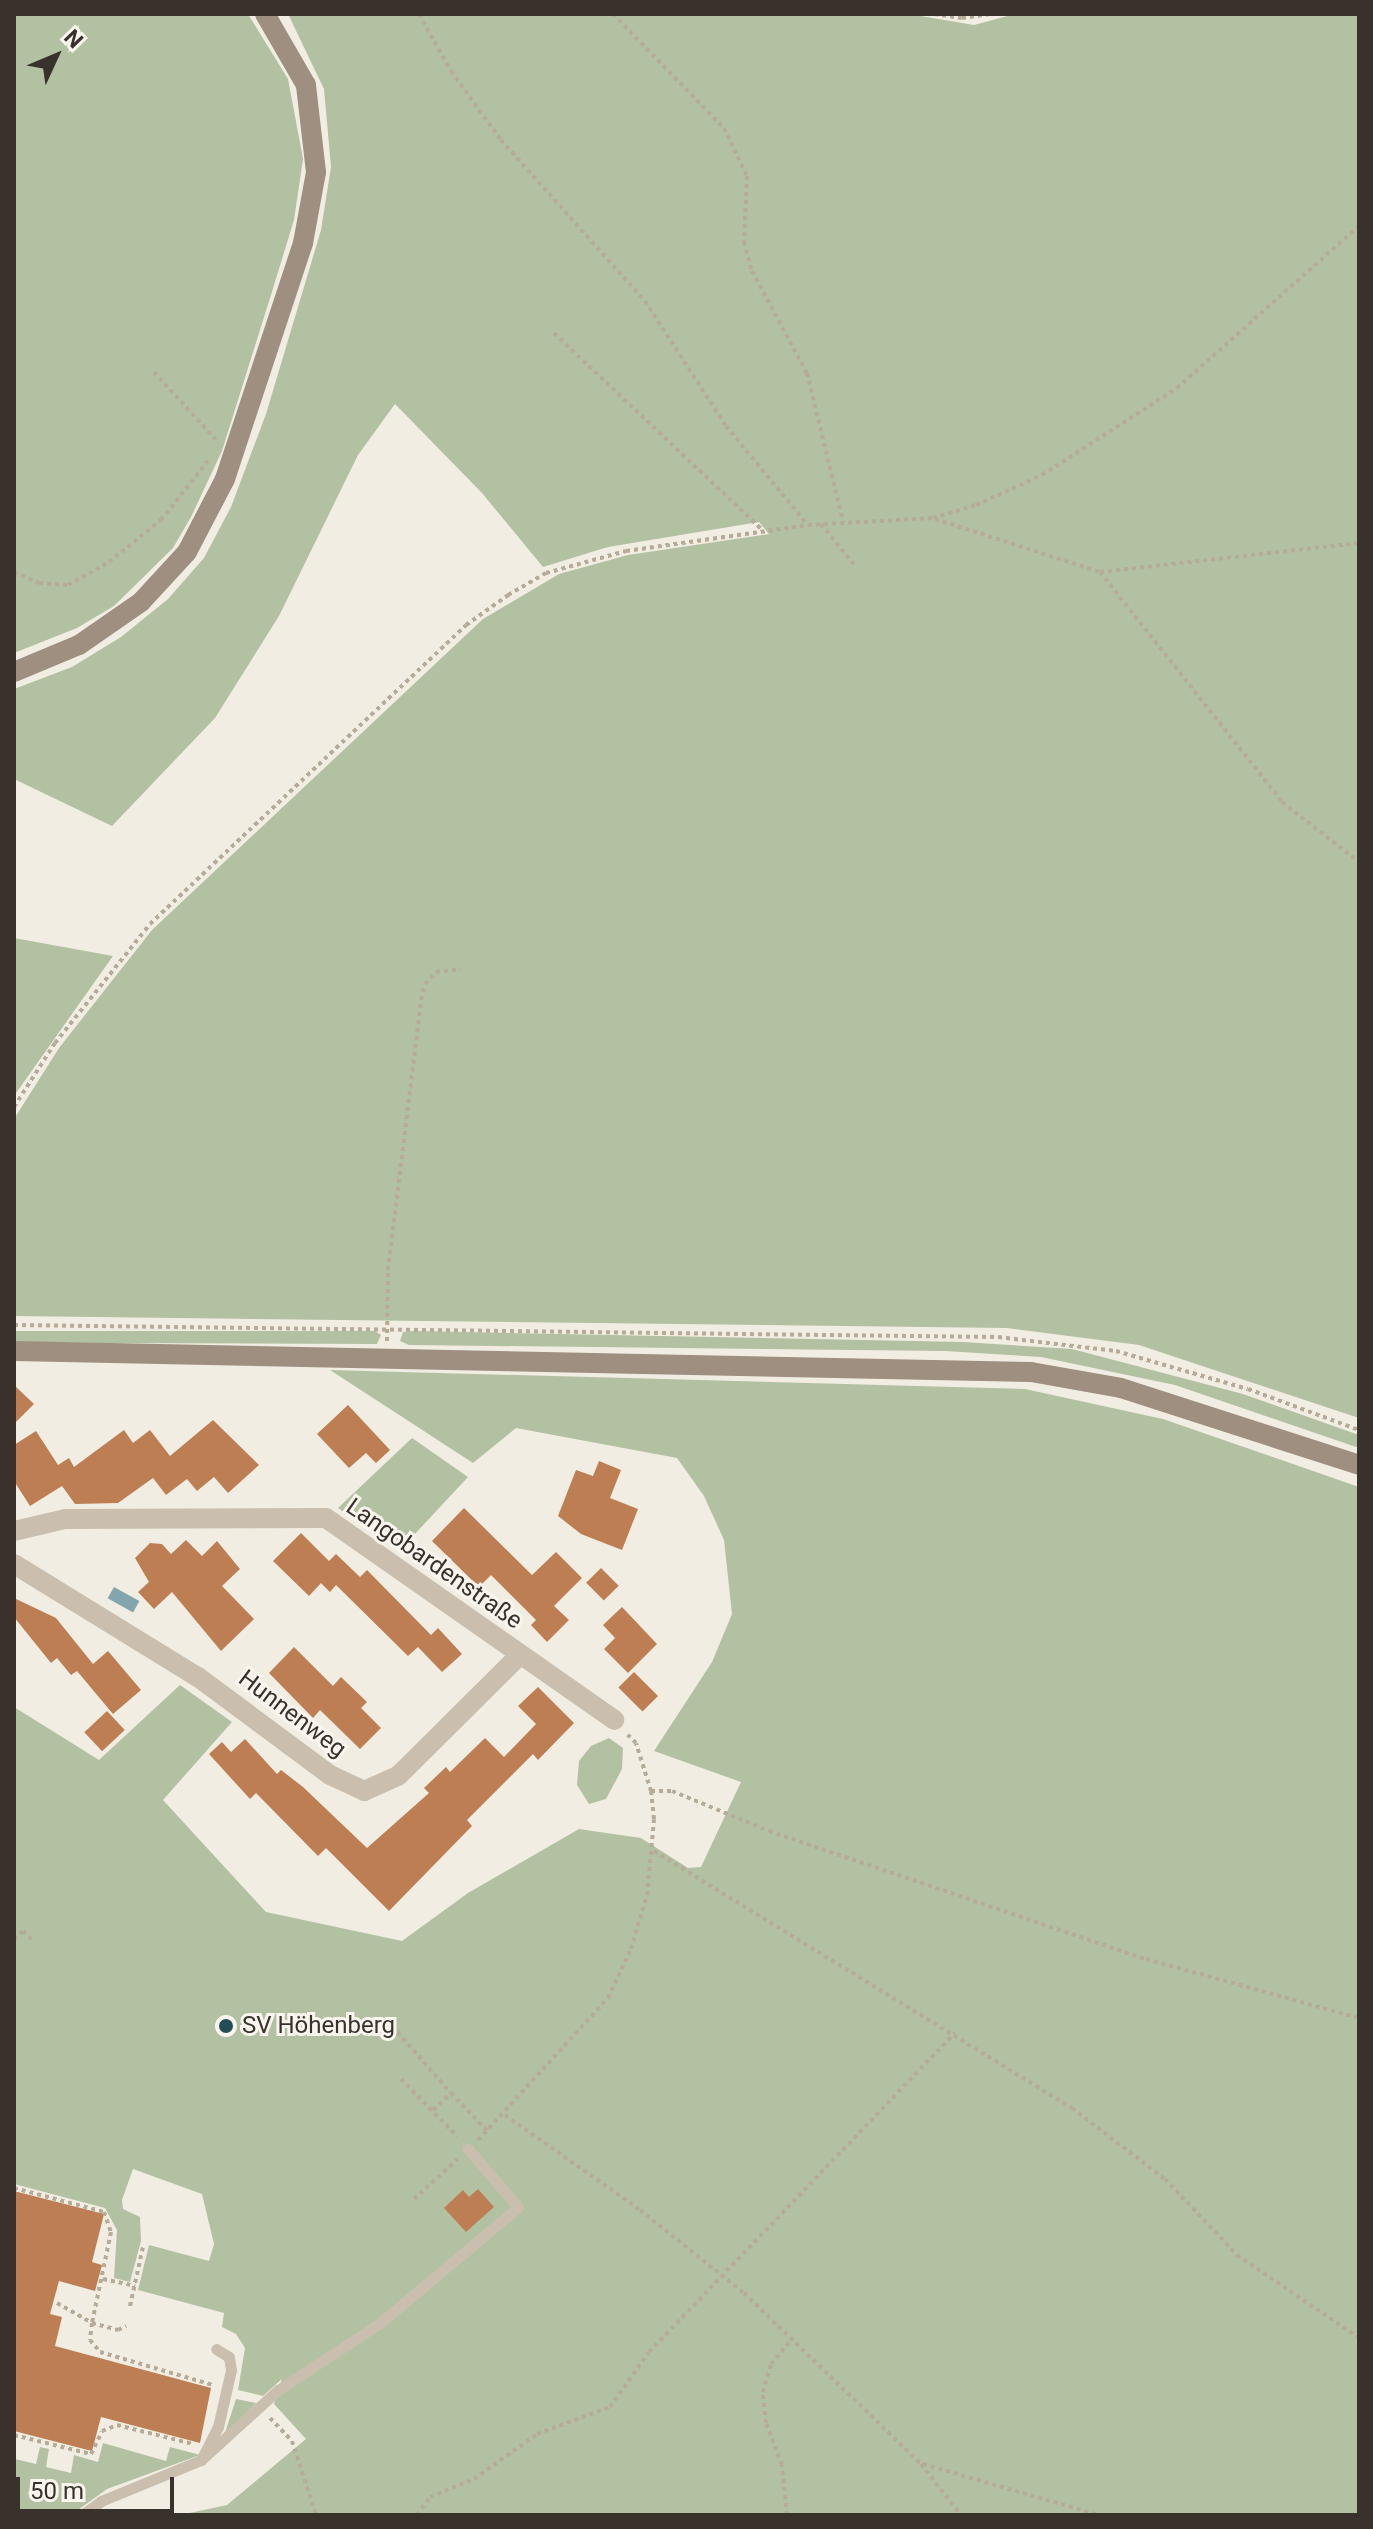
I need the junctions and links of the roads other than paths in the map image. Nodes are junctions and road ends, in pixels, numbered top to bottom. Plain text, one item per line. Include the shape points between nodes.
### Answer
1 (265, 14) edge
2 (14, 672) edge
3 (14, 1351) edge
4 (1359, 1465) edge
5 (14, 1531) edge
6 (14, 1564) edge
7 (519, 1656) junction
8 (614, 1720) road end
9 (468, 2149) road end
10 (216, 2349) dead end
11 (201, 2460) junction
12 (82, 2515) edge

1 - 2 main road via 306,85 316,172 303,243 227,444 204,522 165,579 109,628
3 - 4 main road via 1031,1372 1134,1392
5 - 7 street, Langobardenstraße via 96,1518 326,1518
6 - 7 street, Hunnenweg via 198,1677 330,1775 359,1790 376,1789 398,1776
7 - 8 street, Langobardenstraße
9 - 11 lane via 518,2207 380,2323 259,2408
10 - 11 lane via 229,2357 231,2370 218,2427
11 - 12 lane via 101,2501

